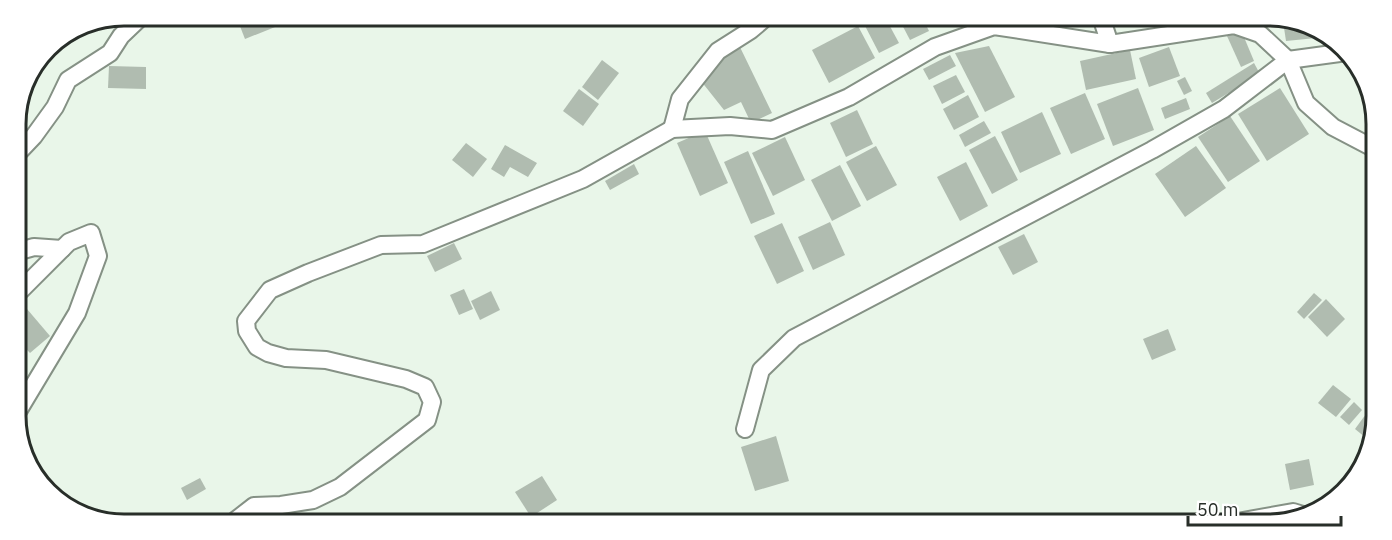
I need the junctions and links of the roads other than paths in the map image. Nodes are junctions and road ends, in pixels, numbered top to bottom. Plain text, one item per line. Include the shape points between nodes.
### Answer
1 (131, 26) edge
2 (756, 26) edge
3 (984, 26) edge
4 (1008, 26) edge
5 (1104, 26) edge
6 (1227, 26) edge
7 (1237, 26) edge
8 (1110, 44) junction
9 (1337, 53) edge
10 (1288, 60) junction
11 (672, 129) junction
12 (26, 144) edge
13 (1366, 145) edge
14 (26, 249) edge
15 (62, 249) junction
16 (26, 285) edge
17 (26, 398) edge
18 (745, 429) dead end
19 (244, 514) edge

1 - 12 street via 110,53 68,80 54,107
2 - 11 street via 718,51 680,99
3 - 11 street via 935,47 849,97 772,130 730,126
4 - 8 street
5 - 8 street
6 - 8 street
7 - 10 street via 1260,34
9 - 10 street
10 - 13 street via 1306,103 1334,127
10 - 18 street via 1224,109 1152,150 794,338 761,370
11 - 19 street via 583,179 423,244 381,245 270,290 246,321 247,332 257,347 286,358 326,360 406,379 425,387 432,402 427,420 340,487 313,500 254,506
14 - 15 street
15 - 16 street
15 - 17 street via 91,233 98,256 77,313

